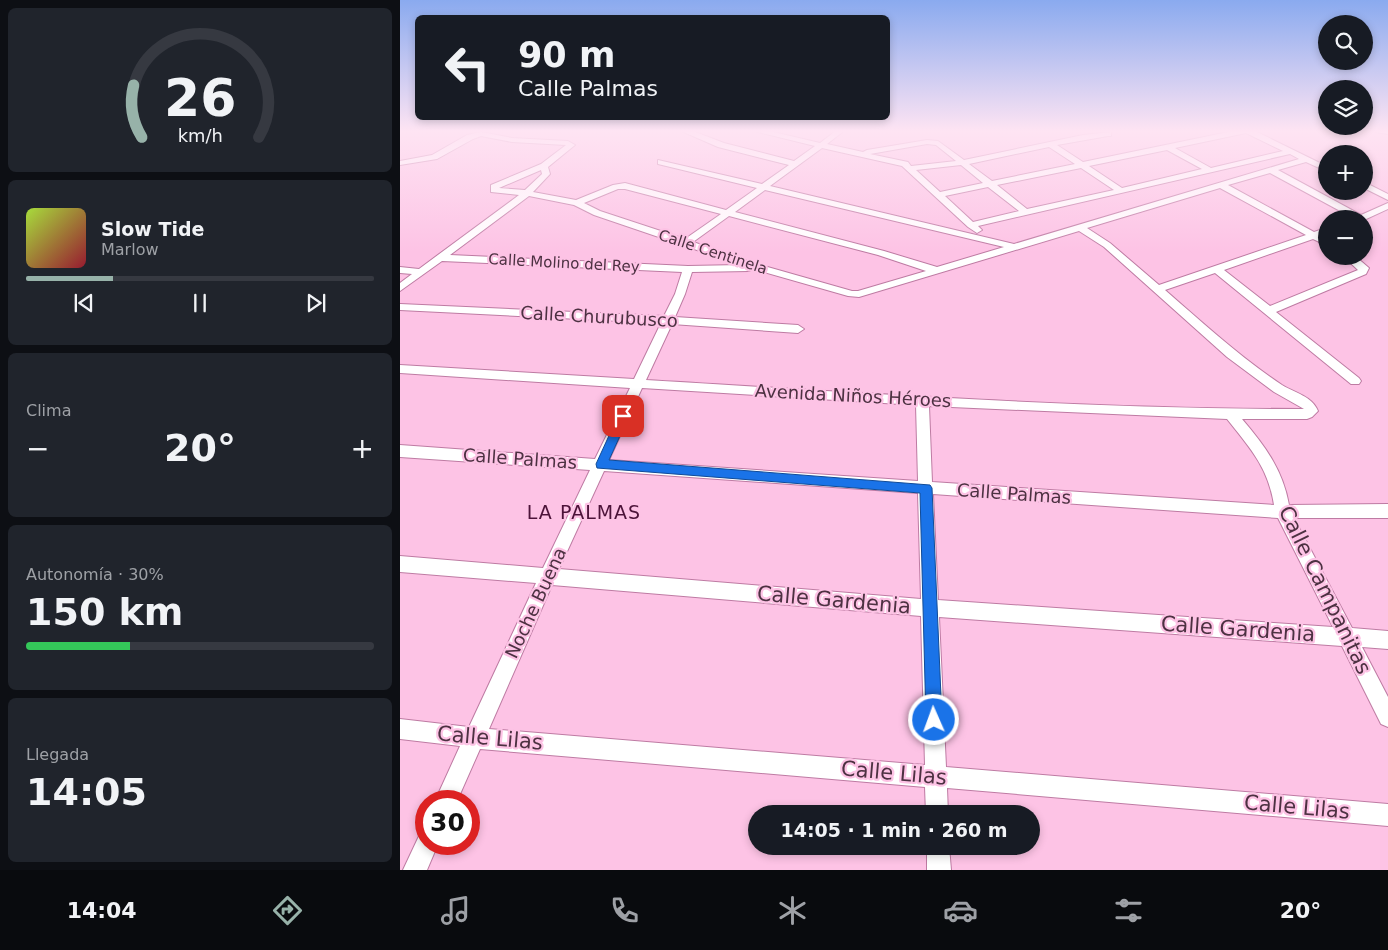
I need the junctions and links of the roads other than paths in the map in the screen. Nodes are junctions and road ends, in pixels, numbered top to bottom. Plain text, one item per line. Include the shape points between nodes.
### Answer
1 (533, 171) edge
2 (545, 171) edge
3 (694, 171) edge
4 (787, 171) edge
5 (913, 171) edge
6 (973, 171) edge
7 (1056, 171) edge
8 (1091, 171) edge
9 (1206, 171) edge
10 (1269, 171) edge
11 (1272, 171) edge
12 (991, 184) junction
13 (1388, 184) edge
14 (1221, 185) junction
15 (763, 188) junction
16 (1373, 188) joint
17 (1120, 190) junction
18 (526, 193) junction
19 (938, 195) junction
20 (1388, 197) edge
21 (577, 203) junction
22 (1388, 206) edge
23 (1345, 210) edge
24 (1024, 211) junction
25 (1373, 212) edge
26 (727, 213) junction
27 (971, 225) junction
28 (1079, 228) junction
29 (1316, 234) joint
30 (990, 241) junction
31 (686, 243) junction
32 (1015, 248) junction
33 (440, 258) junction
34 (1360, 265) edge
35 (760, 268) junction
36 (688, 269) junction
37 (1217, 269) junction
38 (400, 270) edge
39 (938, 271) junction
40 (421, 272) junction
41 (400, 288) edge
42 (1159, 289) junction
43 (400, 307) edge
44 (1268, 311) junction
45 (667, 320) junction
46 (798, 330) dead end
47 (400, 369) edge
48 (1356, 381) dead end
49 (638, 384) junction
50 (922, 401) junction
51 (1231, 414) junction
52 (400, 451) edge
53 (602, 464) junction
54 (926, 488) junction
55 (1388, 511) edge
56 (1283, 512) junction
57 (400, 564) edge
58 (548, 577) junction
59 (930, 608) junction
60 (1349, 637) junction
61 (1388, 640) edge
62 (1388, 716) edge
63 (400, 729) edge
64 (475, 738) junction
65 (936, 776) junction
66 (451, 790) edge
67 (937, 805) edge
68 (1388, 815) edge
69 (421, 855) edge
70 (938, 855) edge
71 (414, 870) edge
72 (939, 870) edge

1 - 18 street, Calle Centinela via 494,187 494,190
2 - 18 street via 546,174
3 - 15 street
4 - 15 street
5 - 19 street
6 - 12 street
7 - 12 street
8 - 17 street
9 - 17 street
10 - 14 street
11 - 23 street
12 - 19 street
12 - 24 street
13 - 16 street
14 - 28 street
14 - 29 street
15 - 26 street
15 - 30 street
16 - 20 street
17 - 24 street
18 - 21 street, Calle Centinela
18 - 33 street
19 - 27 street
21 - 26 street via 625,186
21 - 31 street, Calle Centinela via 593,212
22 - 25 street
24 - 27 street
26 - 31 street
26 - 39 street
27 - 30 street
28 - 32 street
28 - 42 street via 1107,245
29 - 37 street
30 - 32 street
31 - 35 street, Calle Centinela
32 - 39 street
33 - 36 street, Calle Molino del Rey
33 - 40 street
34 - 44 street via 1364,268 1362,272
35 - 36 street, Calle Molino del Rey
35 - 39 street, Calle Centinela via 852,294
36 - 45 street, Noche Buena
37 - 42 street
37 - 44 street
38 - 40 street
40 - 41 street
42 - 51 street, Avenida Niños Héroes via 1231,354 1312,409 1307,414
43 - 45 street, Calle Churubusco
44 - 48 street
45 - 46 street, Calle Churubusco
45 - 49 street, Noche Buena
47 - 49 street, Avenida Niños Héroes
49 - 50 street, Avenida Niños Héroes
49 - 53 street, Noche Buena
50 - 51 street, Avenida Niños Héroes
50 - 54 street
51 - 56 street, Calle Campanitas via 1272,471
52 - 53 street, Calle Palmas
53 - 54 street, Calle Palmas
53 - 58 street, Noche Buena
54 - 56 street, Calle Palmas
54 - 59 street
55 - 56 street, Calle Palmas
56 - 60 street, Calle Campanitas
57 - 58 street, Calle Gardenia
58 - 59 street, Calle Gardenia
58 - 64 street, Noche Buena
59 - 60 street, Calle Gardenia
59 - 65 street
60 - 61 street, Calle Gardenia
60 - 62 street, Calle Campanitas
63 - 64 street, Calle Lilas
64 - 65 street, Calle Lilas
64 - 66 street, Noche Buena
65 - 67 street
65 - 68 street, Calle Lilas
69 - 71 street
70 - 72 street

